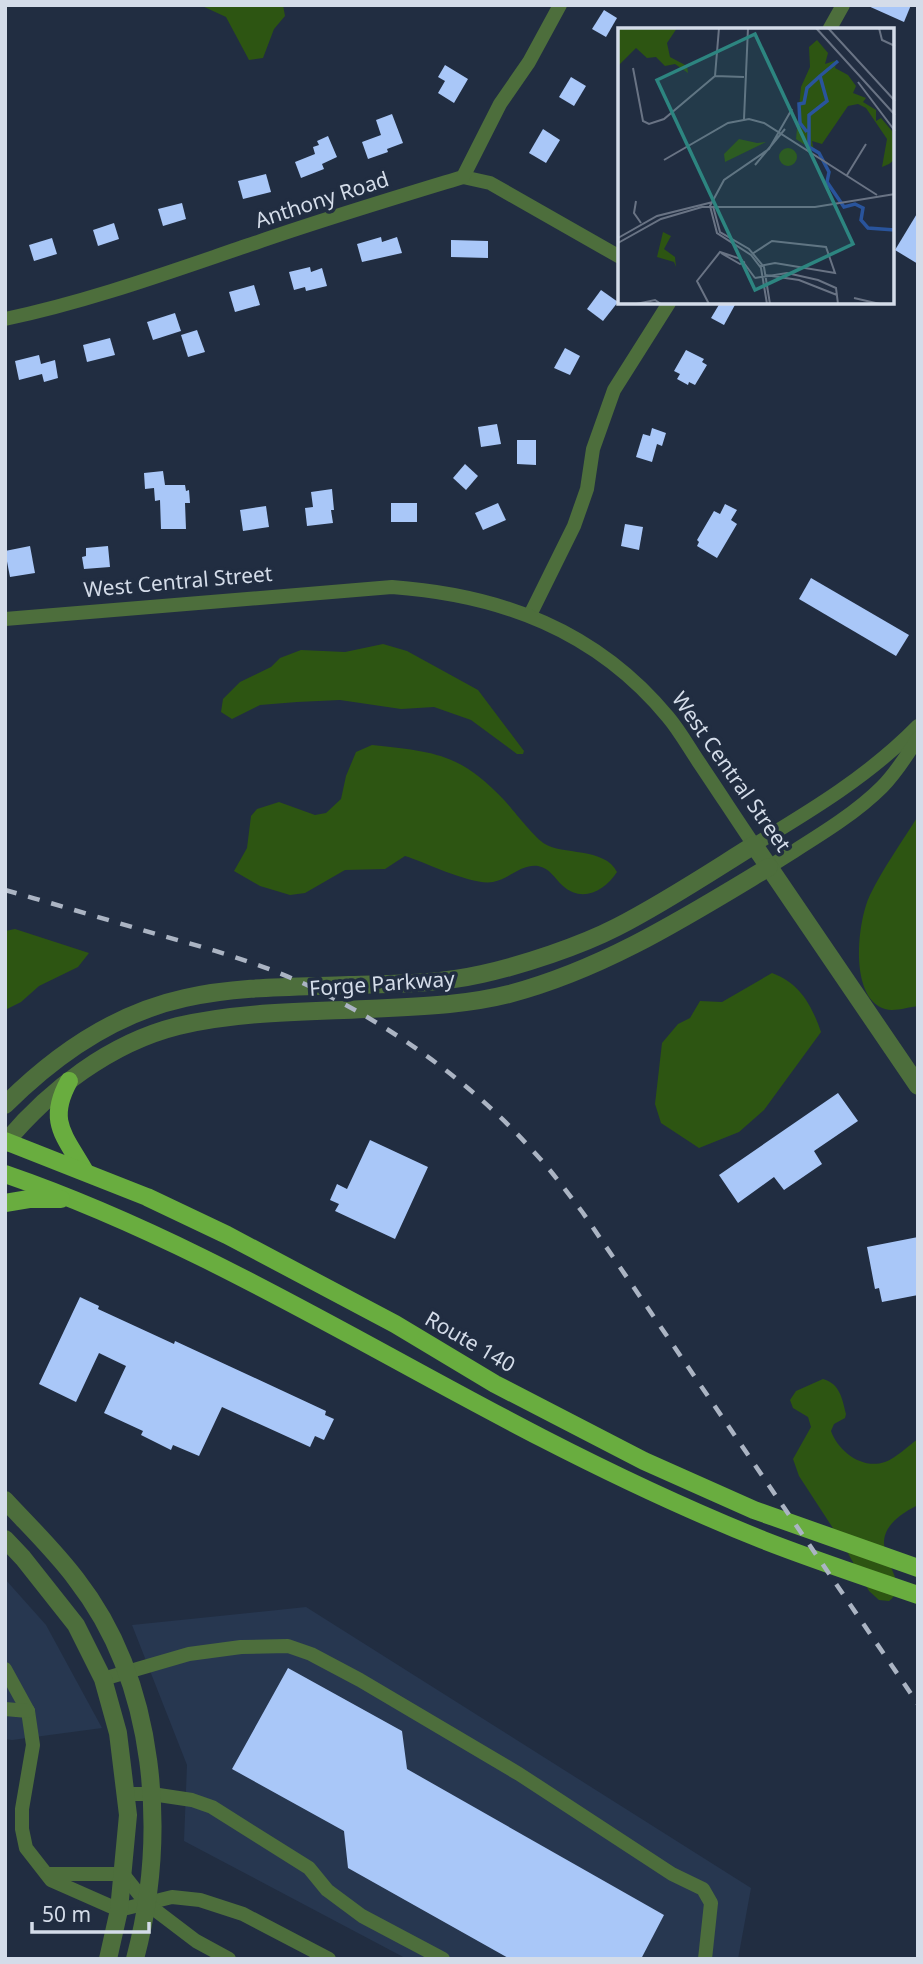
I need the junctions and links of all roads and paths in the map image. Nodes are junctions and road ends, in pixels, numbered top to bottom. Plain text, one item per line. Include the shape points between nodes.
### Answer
1 (560, 5) edge
2 (843, 5) edge
3 (830, 28) edge
4 (463, 177) junction
5 (618, 256) edge
6 (668, 304) edge
7 (5, 319) edge
8 (530, 615) junction
9 (5, 619) edge
10 (918, 726) edge
11 (918, 738) edge
12 (754, 845) junction
13 (769, 867) junction
14 (69, 1081) junction
15 (918, 1086) edge
16 (5, 1105) edge
17 (6, 1142) edge
18 (85, 1171) junction
19 (5, 1174) edge
20 (73, 1199) junction
21 (5, 1203) edge
22 (5, 1500) edge
23 (5, 1539) edge
24 (918, 1568) edge
25 (918, 1595) edge
26 (5, 1669) edge
27 (126, 1672) junction
28 (103, 1679) junction
29 (5, 1709) edge
30 (28, 1711) junction
31 (126, 1794) junction
32 (152, 1794) junction
33 (46, 1874) junction
34 (123, 1874) junction
35 (146, 1903) junction
36 (119, 1910) junction
37 (108, 1959) edge
38 (135, 1959) edge
39 (229, 1959) edge
40 (329, 1959) edge
41 (443, 1959) edge
42 (705, 1959) edge

1 - 4 street via 500,104
2 - 3 street
4 - 5 street via 490,183
4 - 7 street, Anthony Road via 140,284
6 - 8 street via 614,390 574,526
8 - 9 street, West Central Street via 434,590 392,587
8 - 12 street, West Central Street via 570,634 639,685 669,718
10 - 12 street via 841,792
11 - 13 street via 881,788
12 - 13 street, West Central Street
12 - 16 street, Forge Parkway via 615,928 481,975 423,983 225,992 156,1007 78,1044
13 - 14 street, Forge Parkway via 667,929 551,982 449,1005 234,1017 177,1027 124,1046
13 - 15 street, West Central Street
14 - 17 street, Forge Parkway
14 - 18 main road via 58,1102 58,1118
17 - 18 main road, Route 140
18 - 24 main road, Route 140 via 227,1235 644,1461 754,1510
19 - 20 main road
20 - 21 main road
20 - 25 main road via 215,1264 639,1487 763,1540
22 - 27 street via 77,1579
23 - 28 street via 76,1625
26 - 30 street
27 - 28 street
27 - 32 street via 146,1736
27 - 42 street via 189,1654 241,1647 288,1646 311,1654 508,1768 671,1874 704,1889 711,1903
28 - 31 street via 118,1733
29 - 30 street
30 - 33 street via 33,1745 22,1829 26,1848
31 - 32 street
31 - 34 street
32 - 35 street via 155,1824
32 - 41 street via 212,1807 309,1868 327,1890 362,1916
33 - 34 street
33 - 36 street
34 - 35 street
34 - 36 street
35 - 36 street
35 - 38 street
35 - 39 street via 196,1941
35 - 40 street via 172,1897 200,1900 243,1914
36 - 37 street

